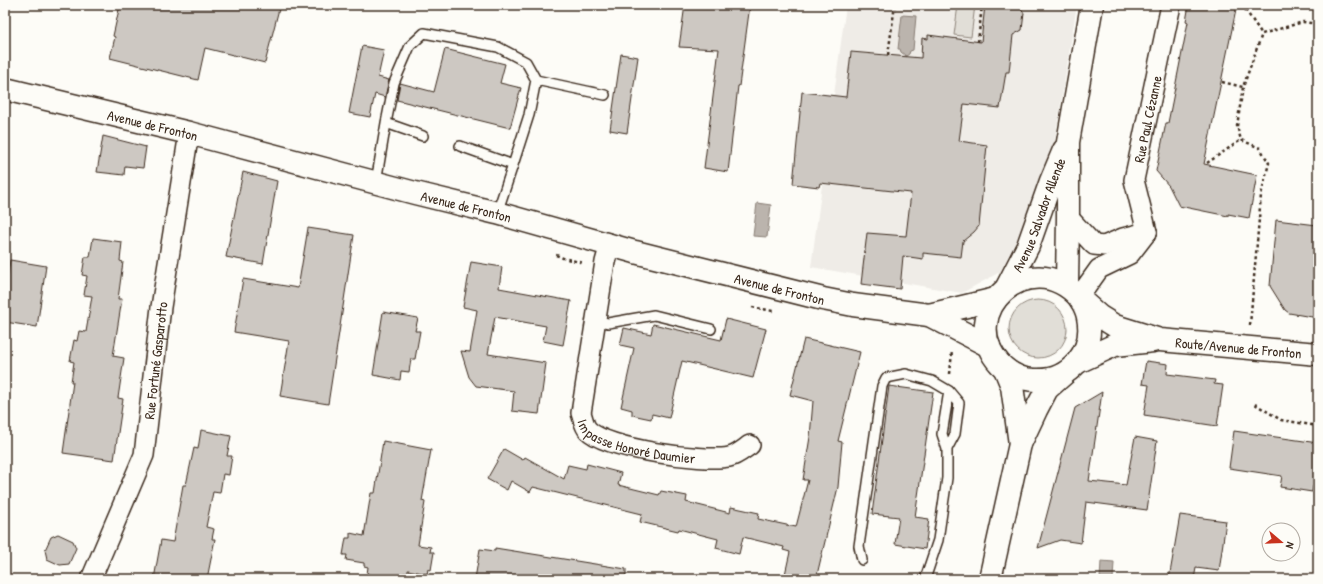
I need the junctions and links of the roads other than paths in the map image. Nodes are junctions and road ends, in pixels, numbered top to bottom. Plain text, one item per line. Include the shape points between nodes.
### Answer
1 (1092, 5) edge
2 (1171, 5) edge
3 (536, 80) junction
4 (5, 89) edge
5 (605, 95) dead end
6 (386, 124) junction
7 (190, 133) junction
8 (423, 136) dead end
9 (1068, 142) junction
10 (460, 146) dead end
11 (513, 165) junction
12 (376, 182) junction
13 (497, 213) junction
14 (1068, 217) junction
15 (1147, 232) junction
16 (610, 244) junction
17 (1001, 293) junction
18 (1075, 294) junction
19 (929, 315) junction
20 (596, 320) junction
21 (711, 329) dead end
22 (1160, 340) junction
23 (989, 346) junction
24 (1318, 354) edge
25 (1071, 368) junction
26 (1005, 369) junction
27 (1020, 444) junction
28 (750, 445) dead end
29 (862, 560) dead end
30 (91, 579) edge
31 (925, 579) edge
32 (990, 579) edge

1 - 9 main road, Avenue Salvador Allende
2 - 15 street, Rue Paul Cézanne via 1134,180
3 - 5 lane
3 - 6 lane via 526,62 498,47 424,33 410,46 394,82
3 - 11 lane via 529,115
4 - 7 main road, Avenue de Fronton
6 - 8 lane
6 - 12 lane
7 - 12 main road, Avenue de Fronton
7 - 30 street, Rue Fortuné Gasparotto via 162,307 144,455
9 - 14 main road, Avenue Salvador Allende
9 - 17 main road, Avenue Salvador Allende via 1028,246
10 - 11 lane
11 - 13 lane
12 - 13 main road, Avenue de Fronton
13 - 16 main road, Avenue de Fronton
14 - 15 street via 1094,245 1104,246
14 - 18 main road, Avenue Salvador Allende
15 - 18 street via 1130,254 1099,269
16 - 19 main road, Avenue de Fronton via 823,299
16 - 20 street, Impasse Honoré Daumier
17 - 18 main road via 1021,280 1037,277 1052,279
17 - 19 main road, Avenue de Fronton via 982,303
17 - 23 main road via 990,310 987,321 986,334
18 - 22 main road via 1099,316 1115,326
18 - 25 main road via 1088,315 1090,332 1086,348
19 - 23 main road, Avenue de Fronton
20 - 21 lane via 608,323 654,315
20 - 28 street, Impasse Honoré Daumier via 581,413 587,430 602,439 659,454 705,458 730,457
22 - 24 main road, Route/Avenue de Fronton
22 - 25 main road via 1115,345
23 - 26 main road
25 - 26 main road via 1049,380 1033,381 1018,377
25 - 27 main road via 1047,389
26 - 27 main road via 1012,386
27 - 32 main road
29 - 31 lane via 859,546 882,386 886,378 906,374 932,381 949,391 959,403 955,434 947,449 947,478 938,540

